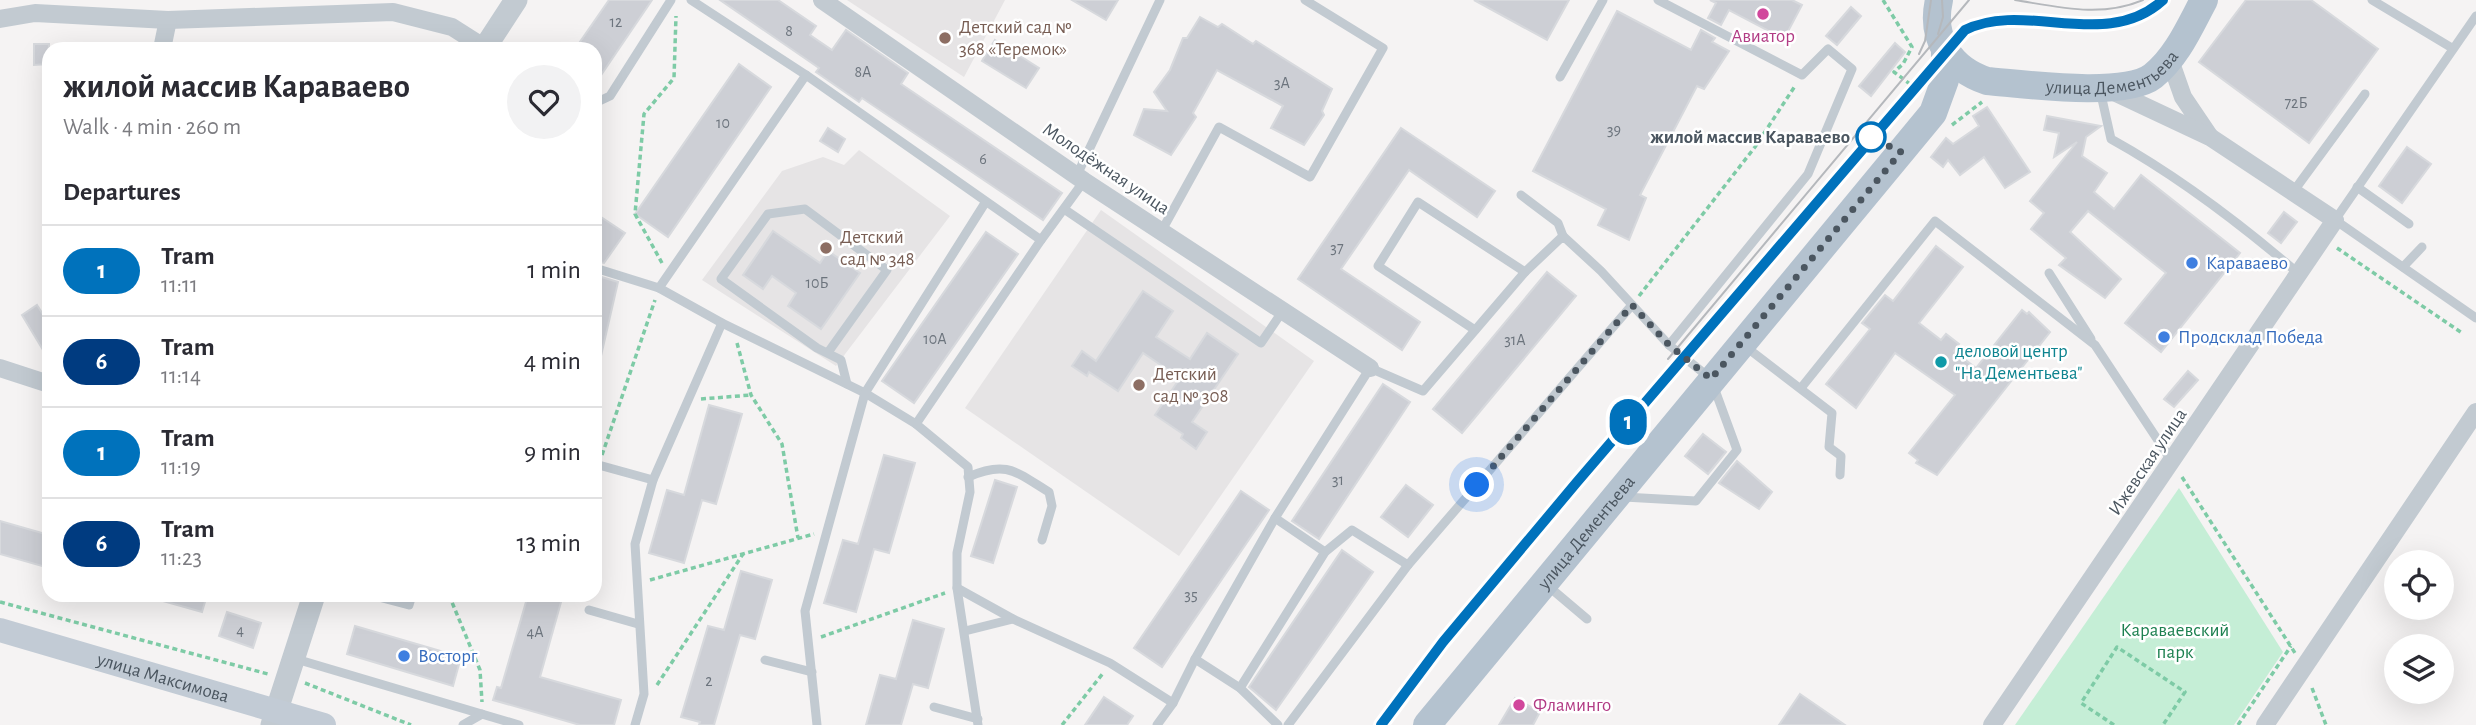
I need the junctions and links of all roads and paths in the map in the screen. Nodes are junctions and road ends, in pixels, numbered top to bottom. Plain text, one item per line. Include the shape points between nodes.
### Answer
1 (516, 0) edge
2 (671, 0) edge
3 (691, 0) edge
4 (822, 0) edge
5 (1160, 0) edge
6 (1305, 0) edge
7 (1603, 0) edge
8 (1658, 0) edge
9 (1883, 0) edge
10 (1921, 0) edge
11 (2204, 0) edge
12 (2372, 0) edge
13 (35, 7) edge
14 (1938, 12) edge
15 (676, 13) dead end
16 (2476, 16) edge
17 (0, 19) edge
18 (168, 20) junction
19 (163, 42) edge
20 (475, 42) edge
21 (488, 42) edge
22 (2452, 48) junction
23 (1945, 52) junction
24 (2169, 60) junction
25 (806, 75) junction
26 (1802, 75) junction
27 (1560, 76) dead end
28 (1987, 81) junction
29 (2104, 89) junction
30 (2365, 94) dead end
31 (602, 100) edge
32 (1926, 106) junction
33 (2210, 137) junction
34 (1081, 178) junction
35 (2357, 187) junction
36 (2293, 192) junction
37 (1521, 195) dead end
38 (985, 203) junction
39 (1064, 209) junction
40 (2335, 220) junction
41 (2409, 224) dead end
42 (1161, 232) junction
43 (1563, 236) junction
44 (2323, 238) junction
45 (1041, 240) junction
46 (2422, 247) dead end
47 (2403, 267) junction
48 (602, 270) edge
49 (1525, 272) junction
50 (2049, 273) dead end
51 (2299, 274) junction
52 (668, 276) junction
53 (659, 288) junction
54 (1632, 305) junction
55 (1282, 312) junction
56 (2476, 318) edge
57 (722, 323) junction
58 (733, 328) junction
59 (1475, 330) junction
60 (2462, 333) dead end
61 (1741, 343) junction
62 (1669, 345) junction
63 (2095, 345) junction
64 (829, 351) junction
65 (0, 368) edge
66 (1370, 368) junction
67 (1711, 379) junction
68 (42, 382) edge
69 (847, 384) junction
70 (1801, 388) junction
71 (865, 393) junction
72 (751, 395) junction
73 (689, 400) junction
74 (2476, 412) edge
75 (916, 424) junction
76 (602, 450) edge
77 (2173, 463) junction
78 (602, 465) edge
79 (1839, 475) dead end
80 (968, 477) junction
81 (653, 480) junction
82 (1616, 497) junction
83 (1275, 518) junction
84 (827, 531) junction
85 (798, 538) junction
86 (1042, 540) dead end
87 (1325, 552) junction
88 (743, 554) junction
89 (1408, 565) junction
90 (1542, 582) junction
91 (637, 584) junction
92 (957, 588) junction
93 (0, 602) edge
94 (312, 602) edge
95 (452, 602) edge
96 (589, 610) dead end
97 (1013, 619) junction
98 (1587, 619) dead end
99 (638, 624) junction
100 (0, 630) edge
101 (965, 631) junction
102 (808, 641) junction
103 (2291, 646) junction
104 (1195, 659) junction
105 (765, 660) dead end
106 (1110, 663) junction
107 (291, 666) junction
108 (2304, 667) junction
109 (811, 672) junction
110 (1240, 688) junction
111 (644, 694) junction
112 (1173, 703) junction
113 (934, 707) dead end
114 (482, 714) junction
115 (274, 718) edge
116 (978, 722) edge
117 (2166, 724) edge
118 (324, 725) edge
119 (411, 725) edge
120 (463, 725) edge
121 (519, 725) edge
122 (635, 725) edge
123 (817, 725) edge
124 (1062, 725) edge
125 (1157, 725) edge
126 (1278, 725) edge
127 (1288, 725) edge
128 (1427, 725) edge
129 (1992, 725) edge
130 (2114, 725) edge
131 (2238, 725) edge
132 (2265, 725) edge
133 (2326, 725) edge

1 - 21 street
2 - 31 lane via 610,96
3 - 25 lane
4 - 34 street, Молодёжная улица
5 - 34 lane
6 - 42 lane via 1383,48 1310,177 1219,127
7 - 27 lane
8 - 26 lane
9 - 32 path via 1912,47 1894,72 1921,93
10 - 14 main road, улица Дементьева
11 - 24 main road, улица Дементьева
12 - 22 lane
13 - 17 street
13 - 18 street
14 - 23 main road, улица Дементьева
15 - 52 path via 674,78 644,114 635,214
16 - 22 lane
18 - 19 street
18 - 20 street via 393,12 452,27
22 - 35 lane
23 - 28 main road, улица Дементьева via 1969,75
23 - 32 main road, улица Дементьева via 1943,88
24 - 29 main road, улица Дементьева via 2151,78
24 - 33 street via 2183,97
25 - 38 lane
25 - 52 lane
26 - 54 path via 1755,147
26 - 62 lane via 1828,49 1852,69 1808,174
28 - 29 main road, улица Дементьева
28 - 32 main road, улица Дементьева
29 - 33 street
29 - 51 lane via 2111,139 2149,159 2245,227
30 - 36 lane
32 - 61 main road, улица Дементьева
33 - 36 street
34 - 39 lane
34 - 42 street, Молодёжная улица
35 - 40 lane
35 - 41 lane
36 - 40 street
37 - 43 lane via 1558,223
38 - 45 lane
38 - 71 lane
39 - 45 lane
39 - 55 lane via 1261,343
40 - 44 street, Ижевская улица
40 - 47 lane
42 - 55 street, Молодёжная улица
43 - 49 lane
43 - 54 lane
44 - 51 street, Ижевская улица
44 - 60 path
45 - 75 lane
46 - 47 lane
47 - 56 lane
48 - 53 lane
49 - 59 lane
49 - 59 lane via 1419,202 1378,266
50 - 63 lane
51 - 77 street, Ижевская улица
52 - 53 lane
53 - 57 lane
53 - 76 path
54 - 62 lane
54 - 89 lane
55 - 66 street, Молодёжная улица
57 - 58 lane
57 - 73 lane
58 - 69 lane
58 - 72 path
59 - 66 lane via 1423,391
61 - 67 main road, улица Дементьева
61 - 70 lane
62 - 67 lane
63 - 70 lane via 1935,221
63 - 77 lane
64 - 64 lane via 817,348 721,279 768,214 805,209 887,270
64 - 69 lane via 841,360
65 - 68 street
66 - 83 lane
67 - 82 main road, улица Дементьева
67 - 82 lane via 1737,450 1696,501
69 - 71 lane
70 - 79 lane via 1832,413 1829,447 1841,456
71 - 75 lane
71 - 84 lane
72 - 73 path
72 - 85 path via 782,444
73 - 81 lane
74 - 108 street
75 - 80 lane via 968,467
77 - 103 path
77 - 129 street, Ижевская улица
78 - 81 lane
80 - 86 lane via 991,467 1010,468 1049,492 1052,506
80 - 92 lane via 970,492 957,552
81 - 91 lane via 635,544
82 - 90 main road, улица Дементьева
83 - 87 lane
83 - 104 lane
84 - 85 path
84 - 102 lane via 805,611
85 - 88 path
87 - 89 lane via 1352,530
87 - 110 lane
88 - 91 path
88 - 111 path via 657,684
89 - 127 lane
90 - 98 lane
90 - 128 main road, улица Дементьева
91 - 99 lane
92 - 97 lane
92 - 101 lane
92 - 102 path
93 - 107 path via 265,674
94 - 107 street
95 - 114 path via 480,670
96 - 99 lane
97 - 101 lane
97 - 106 lane
99 - 111 lane
100 - 115 main road, улица Максимова
101 - 116 lane
102 - 109 lane
103 - 108 path
103 - 131 path
104 - 110 lane
104 - 112 lane
105 - 109 lane
106 - 112 lane
106 - 124 path
107 - 114 lane
107 - 115 street
107 - 119 path via 319,690
108 - 132 street
108 - 133 path
109 - 123 lane
110 - 126 lane
111 - 122 lane
112 - 125 lane
113 - 116 lane
114 - 120 lane
114 - 121 lane
115 - 118 main road, улица Максимова
117 - 130 path via 2185,692 2118,647 2081,703

